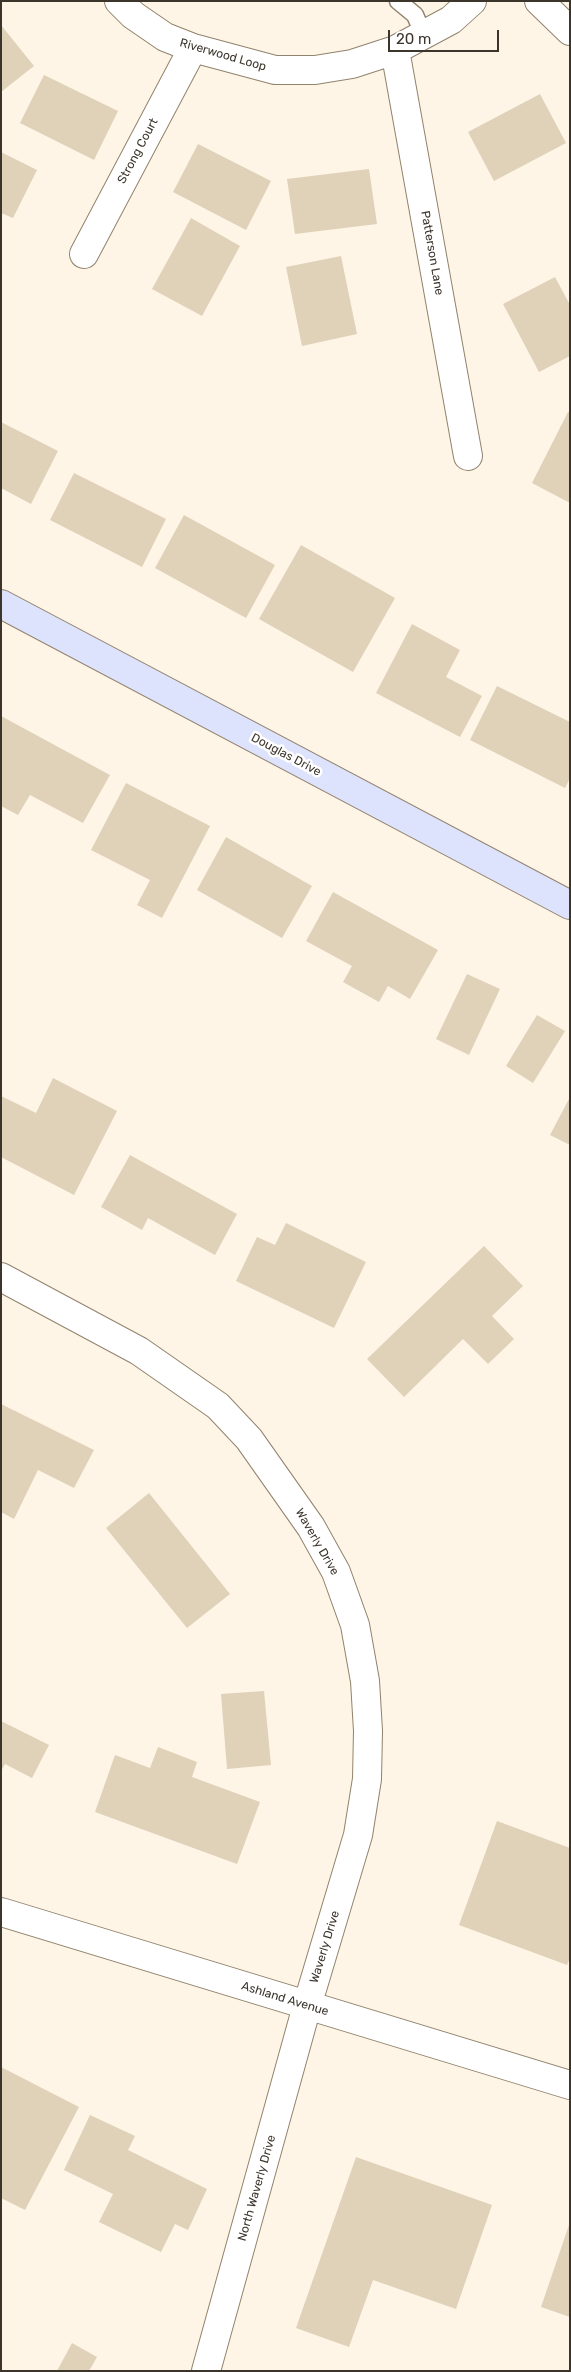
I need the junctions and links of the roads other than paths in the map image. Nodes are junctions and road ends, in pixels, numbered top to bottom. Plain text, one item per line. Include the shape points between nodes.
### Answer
1 (119, 1) edge
2 (398, 1) edge
3 (472, 1) edge
4 (539, 1) edge
5 (570, 31) edge
6 (424, 36) junction
7 (193, 48) junction
8 (395, 50) junction
9 (84, 254) dead end
10 (468, 456) dead end
11 (1, 604) edge
12 (570, 905) edge
13 (1, 1277) edge
14 (1, 1912) edge
15 (308, 2006) junction
16 (570, 2085) edge
17 (206, 2371) edge

1 - 7 street, Riverwood Loop via 165,37
2 - 6 lane via 415,15
3 - 6 street, Riverwood Loop via 451,20
4 - 5 street
6 - 8 street, Riverwood Loop
7 - 8 street, Riverwood Loop via 275,70 315,70 352,64
7 - 9 street, Strong Court
8 - 10 street, Patterson Lane
11 - 12 street, Douglas Drive
13 - 15 street, Waverly Drive via 139,1351 218,1406 249,1439 282,1484 336,1572 355,1625 365,1681 367,1779 358,1835
14 - 15 street, Ashland Avenue
15 - 16 street, Ashland Avenue
15 - 17 street, North Waverly Drive

